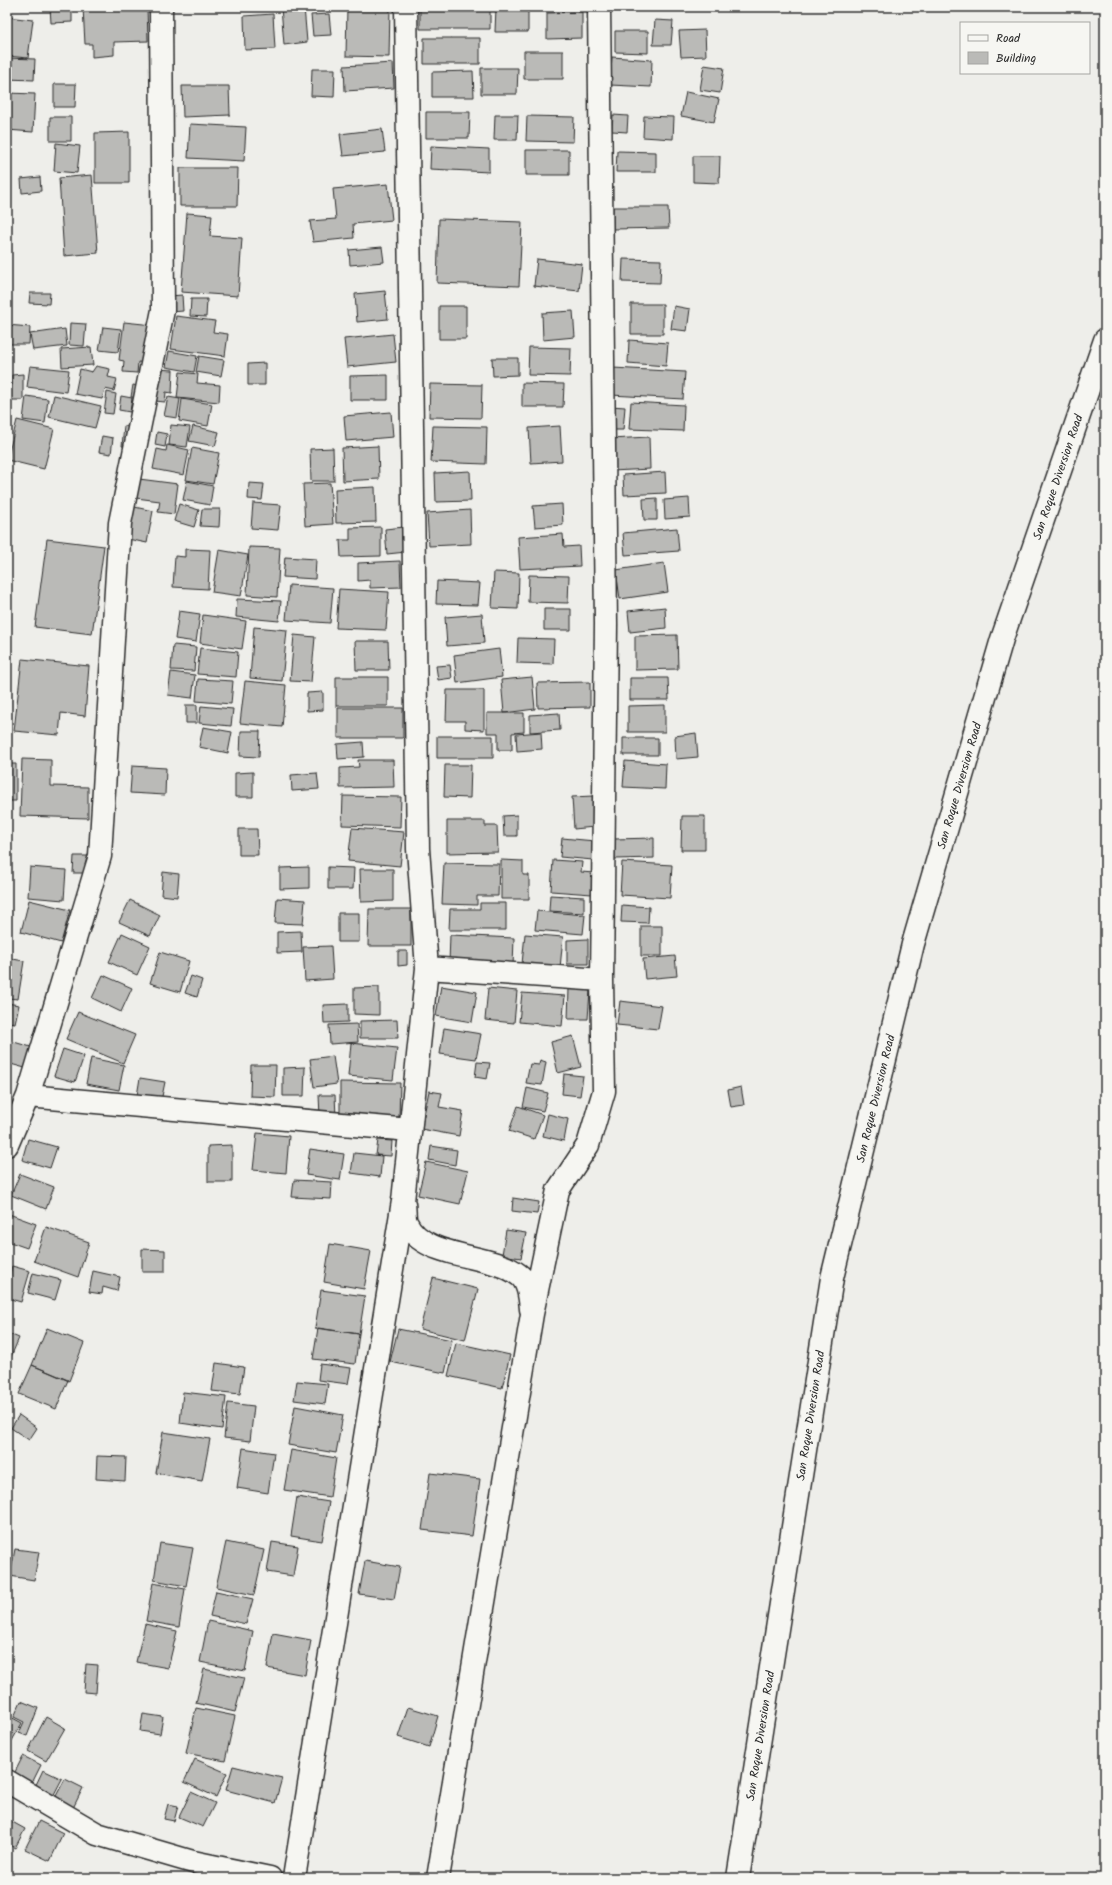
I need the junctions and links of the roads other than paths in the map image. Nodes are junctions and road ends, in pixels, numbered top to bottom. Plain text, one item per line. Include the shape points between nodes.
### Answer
1 (161, 7) edge
2 (406, 7) edge
3 (599, 7) edge
4 (1105, 340) edge
5 (427, 968) junction
6 (602, 980) junction
7 (28, 1096) junction
8 (410, 1130) junction
9 (7, 1145) edge
10 (403, 1201) junction
11 (532, 1314) junction
12 (7, 1781) edge
13 (270, 1878) edge
14 (294, 1878) edge
15 (438, 1878) edge
16 (738, 1878) edge

1 - 7 street via 163,310 120,523 100,856
2 - 5 street via 418,850
3 - 6 street via 606,624
4 - 16 street, San Roque Diversion Road via 1002,640 913,944 832,1278
5 - 6 street
5 - 8 street
6 - 11 street via 604,1091 588,1145 558,1190
7 - 8 street
7 - 9 street
8 - 10 street
10 - 11 street via 406,1222 422,1242 500,1266 520,1276 529,1292
10 - 14 street
11 - 15 street
12 - 13 street via 97,1834 194,1862

